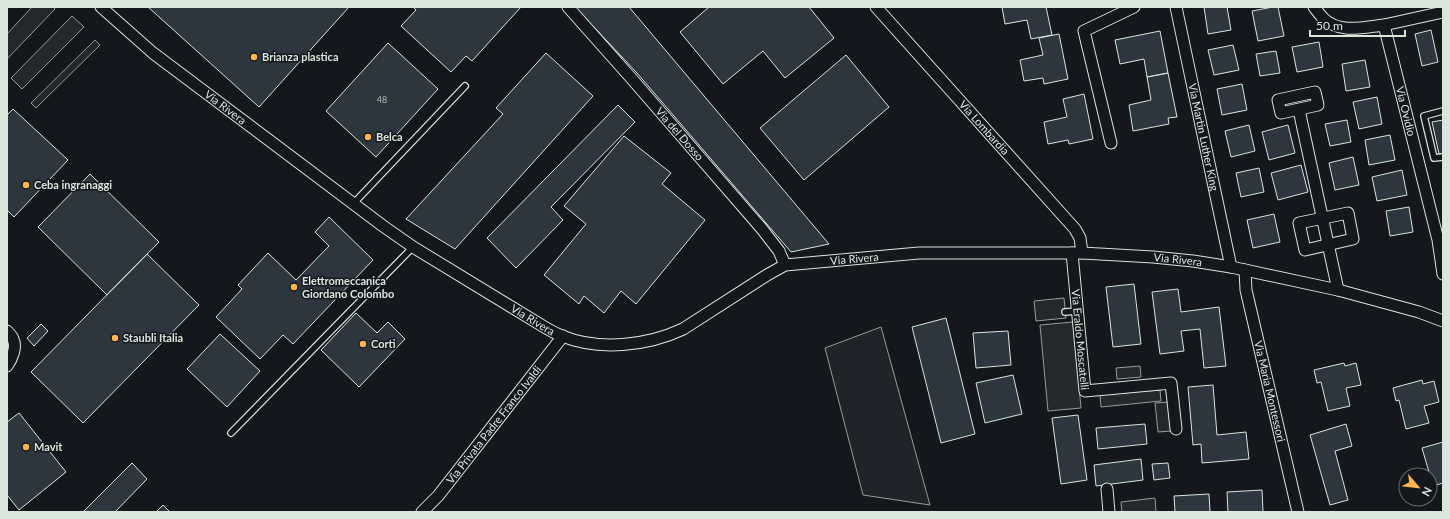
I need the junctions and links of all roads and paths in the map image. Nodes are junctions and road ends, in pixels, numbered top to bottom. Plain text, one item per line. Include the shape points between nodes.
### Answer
1 (101, 7) edge
2 (568, 7) edge
3 (876, 7) edge
4 (1134, 7) edge
5 (1176, 7) edge
6 (1314, 7) edge
7 (1443, 12) edge
8 (1384, 25) junction
9 (465, 86) dead end
10 (1299, 110) dead end
11 (1443, 111) edge
12 (1111, 143) dead end
13 (1443, 157) edge
14 (352, 204) junction
15 (1323, 218) junction
16 (1328, 245) junction
17 (413, 247) junction
18 (1077, 253) junction
19 (785, 265) junction
20 (1231, 267) junction
21 (1245, 270) junction
22 (1443, 274) edge
23 (1338, 290) junction
24 (1442, 318) edge
25 (7, 331) edge
26 (563, 336) junction
27 (7, 366) edge
28 (1176, 429) dead end
29 (231, 433) dead end
30 (1107, 489) dead end
31 (422, 512) edge
32 (1109, 512) edge
33 (1298, 512) edge

1 - 14 street, Via Rivera via 153,53
2 - 19 street, Via del Dosso via 762,229
3 - 18 street, Via Lombardia via 1075,230 1080,238
4 - 12 street via 1084,31
5 - 20 street, Via Martin Luther King
6 - 8 street via 1337,27 1351,29
7 - 8 street
8 - 22 street, Via Ovidio via 1438,240
9 - 14 lane
10 - 15 street
11 - 13 lane via 1424,116 1434,158
14 - 17 street, Via Rivera
15 - 16 street
15 - 16 street via 1299,223 1305,250
15 - 16 street via 1348,213 1353,239
16 - 23 street
17 - 26 street, Via Rivera
17 - 29 lane
18 - 19 street, Via Rivera via 919,254
18 - 20 street, Via Rivera via 1153,257
18 - 28 street, Via Eraldo Moscatelli via 1071,311 1076,329 1083,392 1171,383
19 - 26 street, Via Rivera via 682,329 657,340 602,344
20 - 21 street, Via Rivera
21 - 23 street, Via Rivera
21 - 33 street, Via Maria Montessori via 1246,290
23 - 24 street, Via Rivera
25 - 27 street via 13,338 14,348
26 - 31 street, Via Privata Padre Franco Ivaldi via 438,496
30 - 32 street

